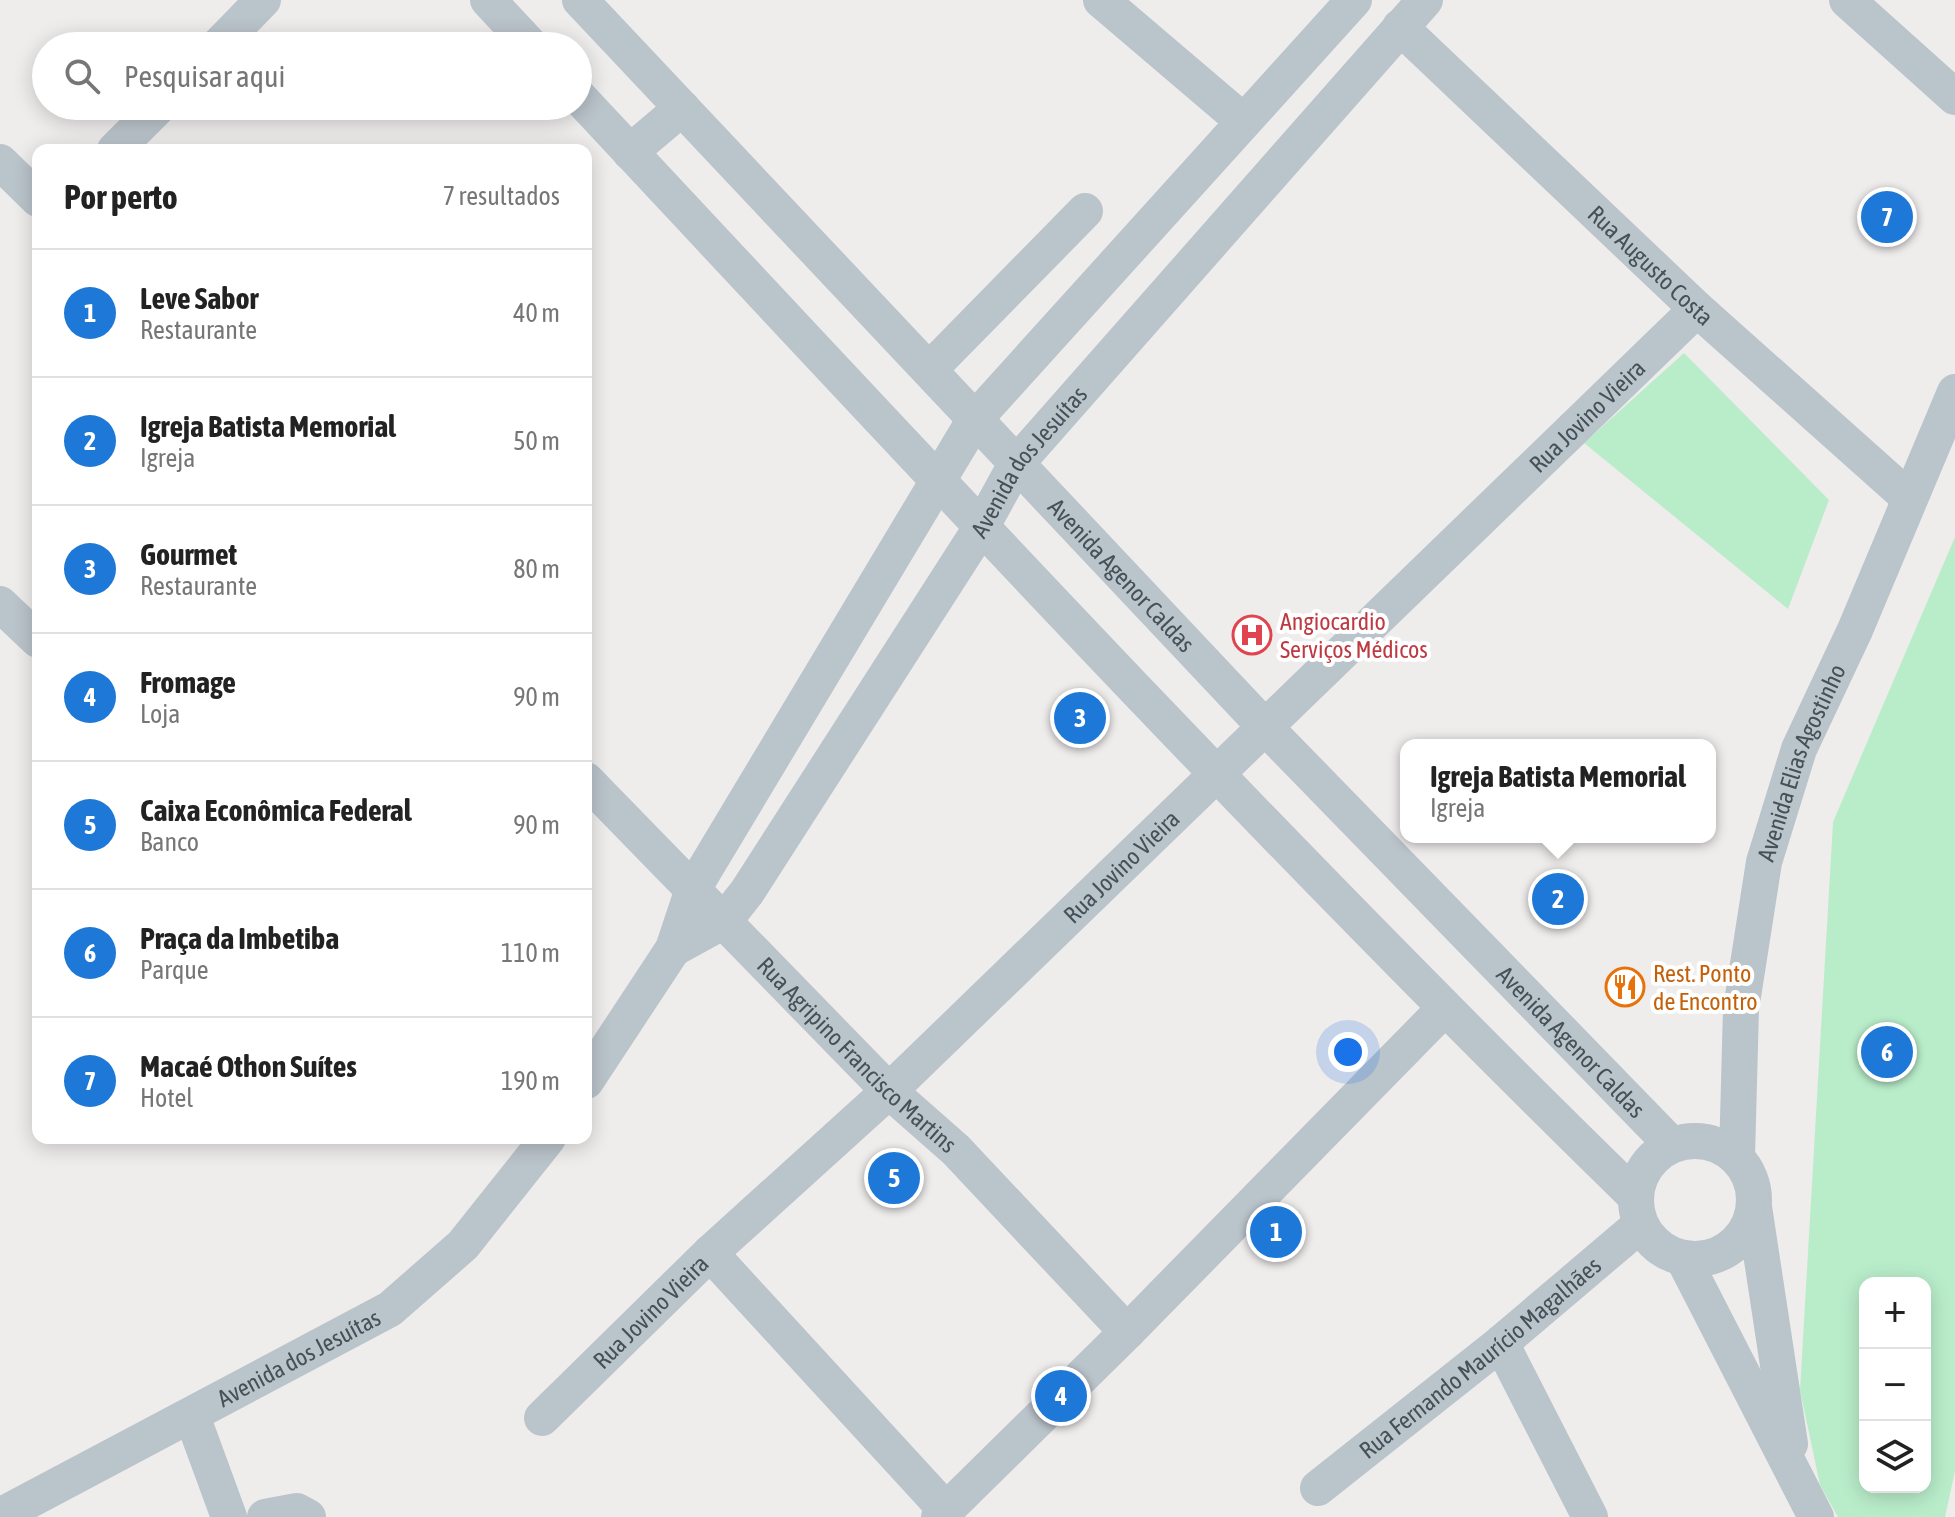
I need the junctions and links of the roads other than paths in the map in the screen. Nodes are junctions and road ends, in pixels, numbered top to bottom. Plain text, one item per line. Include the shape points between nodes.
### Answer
1 (263, 0) edge
2 (488, 0) edge
3 (580, 0) edge
4 (1101, 0) edge
5 (1354, 0) edge
6 (1425, 0) edge
7 (1847, 0) edge
8 (1400, 27) junction
9 (232, 32) edge
10 (518, 32) edge
11 (1955, 97) edge
12 (682, 108) junction
13 (592, 111) edge
14 (145, 120) edge
15 (1243, 121) junction
16 (121, 144) edge
17 (630, 152) junction
18 (0, 162) edge
19 (32, 193) edge
20 (1085, 211) dead end
21 (1697, 309) junction
22 (929, 370) junction
23 (1955, 392) edge
24 (975, 419) junction
25 (1016, 464) junction
26 (938, 481) junction
27 (1909, 498) junction
28 (982, 526) junction
29 (0, 604) edge
30 (32, 634) edge
31 (1265, 727) junction
32 (1218, 772) junction
33 (592, 786) edge
34 (693, 889) junction
35 (724, 921) junction
36 (673, 949) junction
37 (1444, 1009) junction
38 (592, 1072) edge
39 (889, 1091) junction
40 (543, 1144) edge
41 (1671, 1144) junction
42 (1737, 1156) junction
43 (1754, 1207) junction
44 (1637, 1210) junction
45 (710, 1253) junction
46 (1683, 1258) junction
47 (1127, 1332) junction
48 (1501, 1343) junction
49 (192, 1416) junction
50 (542, 1418) dead end
51 (1794, 1473) junction
52 (1318, 1488) dead end
53 (942, 1513) edge
54 (0, 1516) edge
55 (229, 1517) edge
56 (265, 1517) edge
57 (308, 1517) edge
58 (1590, 1517) edge
59 (1816, 1517) edge

1 - 9 street
2 - 10 street
3 - 12 street, Avenida Agenor Caldas
4 - 15 street
5 - 15 street, Avenida dos Jesuítas
6 - 8 street, Avenida dos Jesuítas
7 - 11 street
8 - 21 street, Rua Augusto Costa
8 - 25 street, Avenida dos Jesuítas
12 - 17 street
12 - 22 street, Avenida Agenor Caldas
13 - 17 street
14 - 16 street
15 - 24 street, Avenida dos Jesuítas
17 - 26 street
18 - 19 street
20 - 22 street
21 - 27 street, Rua Augusto Costa
21 - 31 street, Rua Jovino Vieira
22 - 24 street, Avenida Agenor Caldas
23 - 27 street, Avenida Elias Agostinho
24 - 25 street, Avenida Agenor Caldas
24 - 26 street, Avenida dos Jesuítas
25 - 28 street, Avenida dos Jesuítas
25 - 31 street, Avenida Agenor Caldas
26 - 28 street
26 - 34 street, Avenida dos Jesuítas
27 - 42 street, Avenida Elias Agostinho via 1799,749 1764,862 1741,1009
28 - 32 street
28 - 35 street, Avenida dos Jesuítas
29 - 30 street
31 - 32 street, Rua Jovino Vieira
31 - 41 street, Avenida Agenor Caldas
32 - 37 street
32 - 39 street, Rua Jovino Vieira
33 - 34 street, Rua Agripino Francisco Martins
34 - 35 street, Rua Agripino Francisco Martins
34 - 36 street, Avenida dos Jesuítas
35 - 36 street, Avenida dos Jesuítas
35 - 39 street, Rua Agripino Francisco Martins
36 - 38 street, Avenida dos Jesuítas
37 - 44 street
37 - 47 street
39 - 45 street, Rua Jovino Vieira
39 - 47 street, Rua Agripino Francisco Martins via 956,1150
40 - 49 street, Avenida dos Jesuítas via 463,1245 390,1309
41 - 42 street via 1705,1140
41 - 44 street via 1645,1165
42 - 43 street via 1752,1180
43 - 46 street via 1742,1237 1733,1244 1715,1256
43 - 51 street
44 - 46 street via 1658,1247
44 - 48 street, Rua Fernando Maurício Magalhães
45 - 50 street, Rua Jovino Vieira
45 - 53 street
46 - 51 street
47 - 53 street
48 - 52 street, Rua Fernando Maurício Magalhães
48 - 58 street
49 - 54 street, Avenida dos Jesuítas
49 - 55 street
51 - 59 street
56 - 57 street via 297,1511

